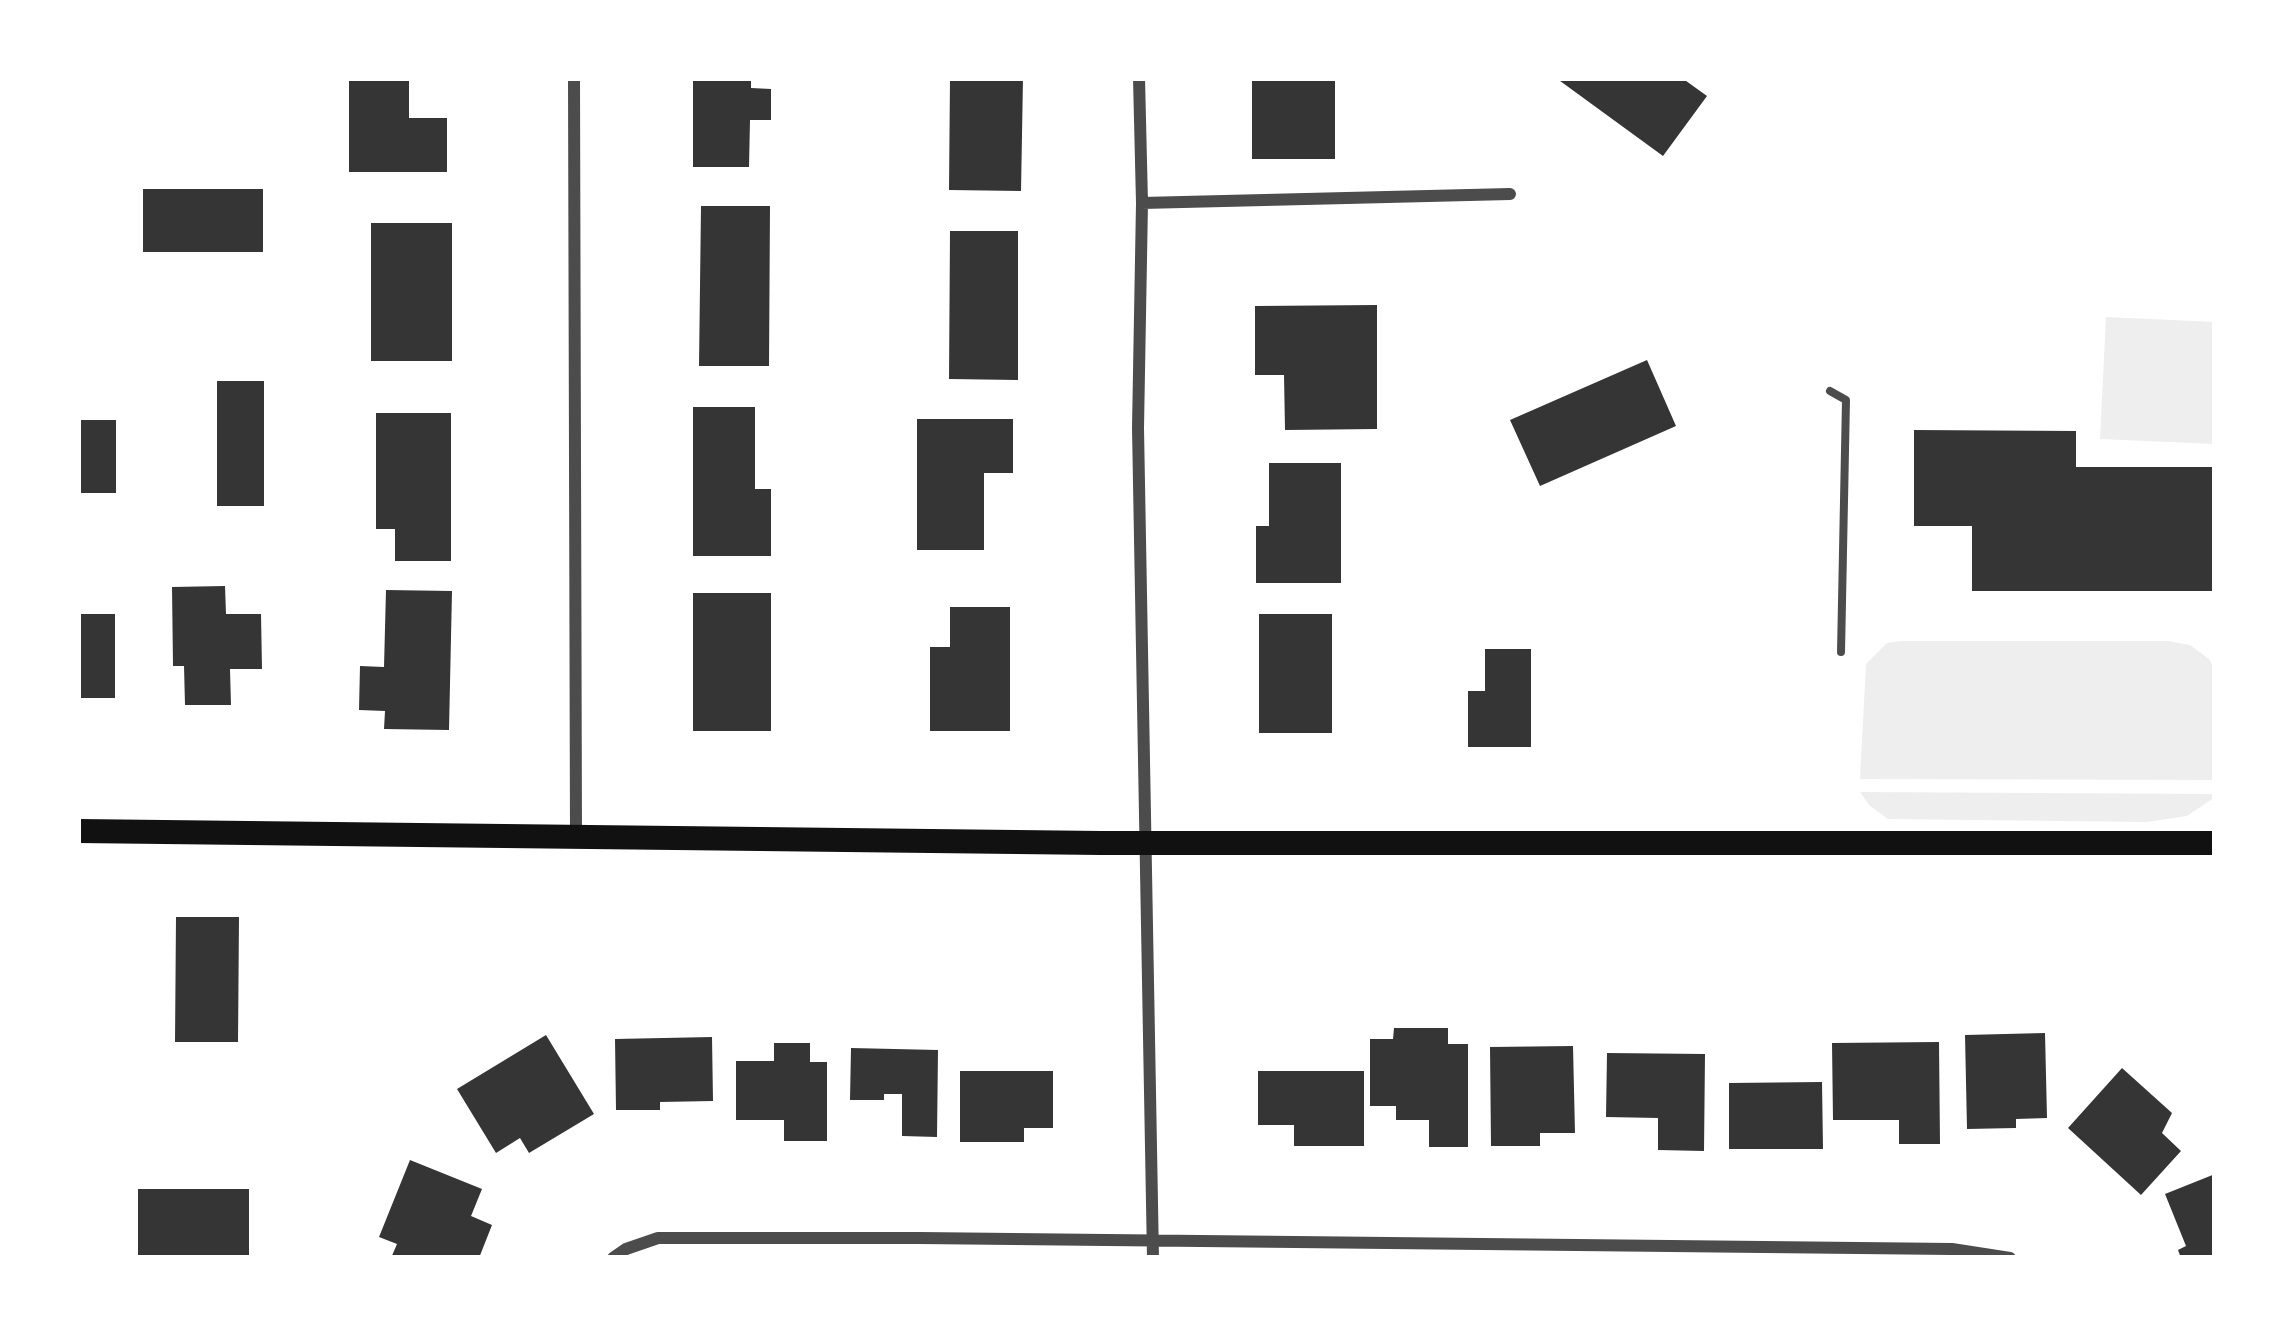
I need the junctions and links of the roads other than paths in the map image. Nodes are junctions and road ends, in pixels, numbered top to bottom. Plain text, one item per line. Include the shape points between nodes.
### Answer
1 (574, 78) edge
2 (1139, 78) edge
3 (1510, 194) dead end
4 (1142, 202) junction
5 (1830, 391) dead end
6 (1841, 652) dead end
7 (78, 831) edge
8 (576, 838) junction
9 (1143, 843) junction
10 (2215, 843) edge
11 (1152, 1242) junction
12 (613, 1258) edge
13 (1153, 1258) edge
14 (2010, 1258) edge

1 - 8 street
2 - 4 street
3 - 4 street
4 - 9 street
5 - 6 lane via 1846,400
7 - 8 main road
8 - 9 main road
9 - 10 main road
9 - 11 street
11 - 12 street via 658,1238
11 - 13 street
11 - 14 street via 1952,1249

